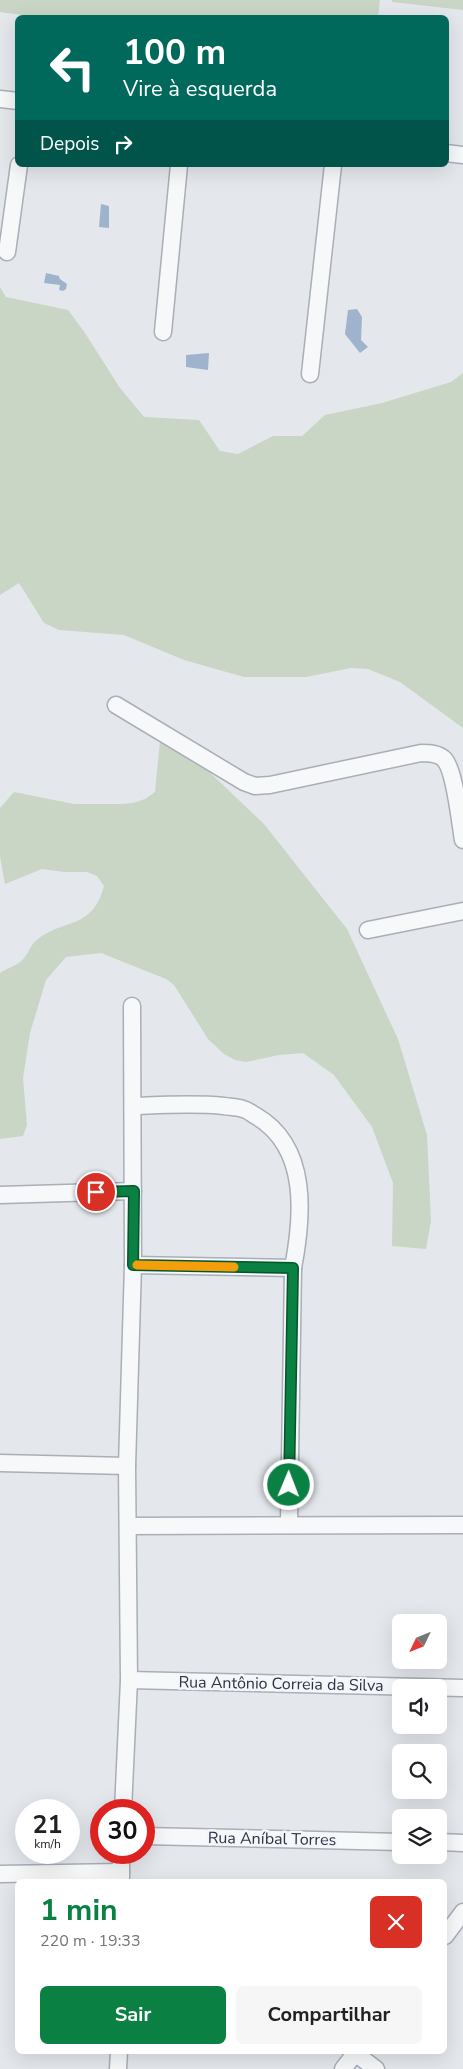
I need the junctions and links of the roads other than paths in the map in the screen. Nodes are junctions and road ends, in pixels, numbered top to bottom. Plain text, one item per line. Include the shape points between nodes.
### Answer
1 (0, 99) edge
2 (15, 101) edge
3 (449, 153) edge
4 (463, 155) edge
5 (19, 167) edge
6 (179, 167) edge
7 (333, 167) edge
8 (7, 252) dead end
9 (163, 332) dead end
10 (310, 374) dead end
11 (116, 705) dead end
12 (463, 840) edge
13 (463, 911) edge
14 (368, 930) dead end
15 (132, 1006) dead end
16 (133, 1106) junction
17 (134, 1191) junction
18 (2, 1194) edge
19 (133, 1265) junction
20 (293, 1268) junction
21 (0, 1463) edge
22 (127, 1466) junction
23 (289, 1525) junction
24 (463, 1525) edge
25 (128, 1526) junction
26 (128, 1680) junction
27 (463, 1688) edge
28 (123, 1799) edge
29 (155, 1836) edge
30 (392, 1842) edge
31 (447, 1842) edge
32 (463, 1843) edge
33 (121, 1864) edge
34 (0, 1874) edge
35 (121, 1877) edge
36 (463, 1912) edge
37 (447, 1933) edge
38 (119, 2054) edge
39 (354, 2054) edge
40 (358, 2054) edge
41 (118, 2069) edge
42 (343, 2069) edge
43 (376, 2069) edge

1 - 2 street
3 - 4 street
5 - 8 street
6 - 9 street
7 - 10 street
11 - 12 street via 255,786 421,753 438,755 444,759 452,776
13 - 14 street
15 - 16 street
16 - 17 street
16 - 20 street via 206,1104 243,1109 265,1121 284,1140 295,1171 300,1208 300,1233
17 - 18 street
17 - 19 street
19 - 20 street
19 - 22 street
20 - 23 street
21 - 22 street
22 - 25 street
23 - 24 street
23 - 25 street
25 - 26 street
26 - 27 street, Rua Antônio Correia da Silva
26 - 28 street
29 - 30 street, Rua Aníbal Torres
31 - 32 street
33 - 35 street
34 - 35 street
36 - 37 street
38 - 41 street
39 - 42 street
40 - 43 street

